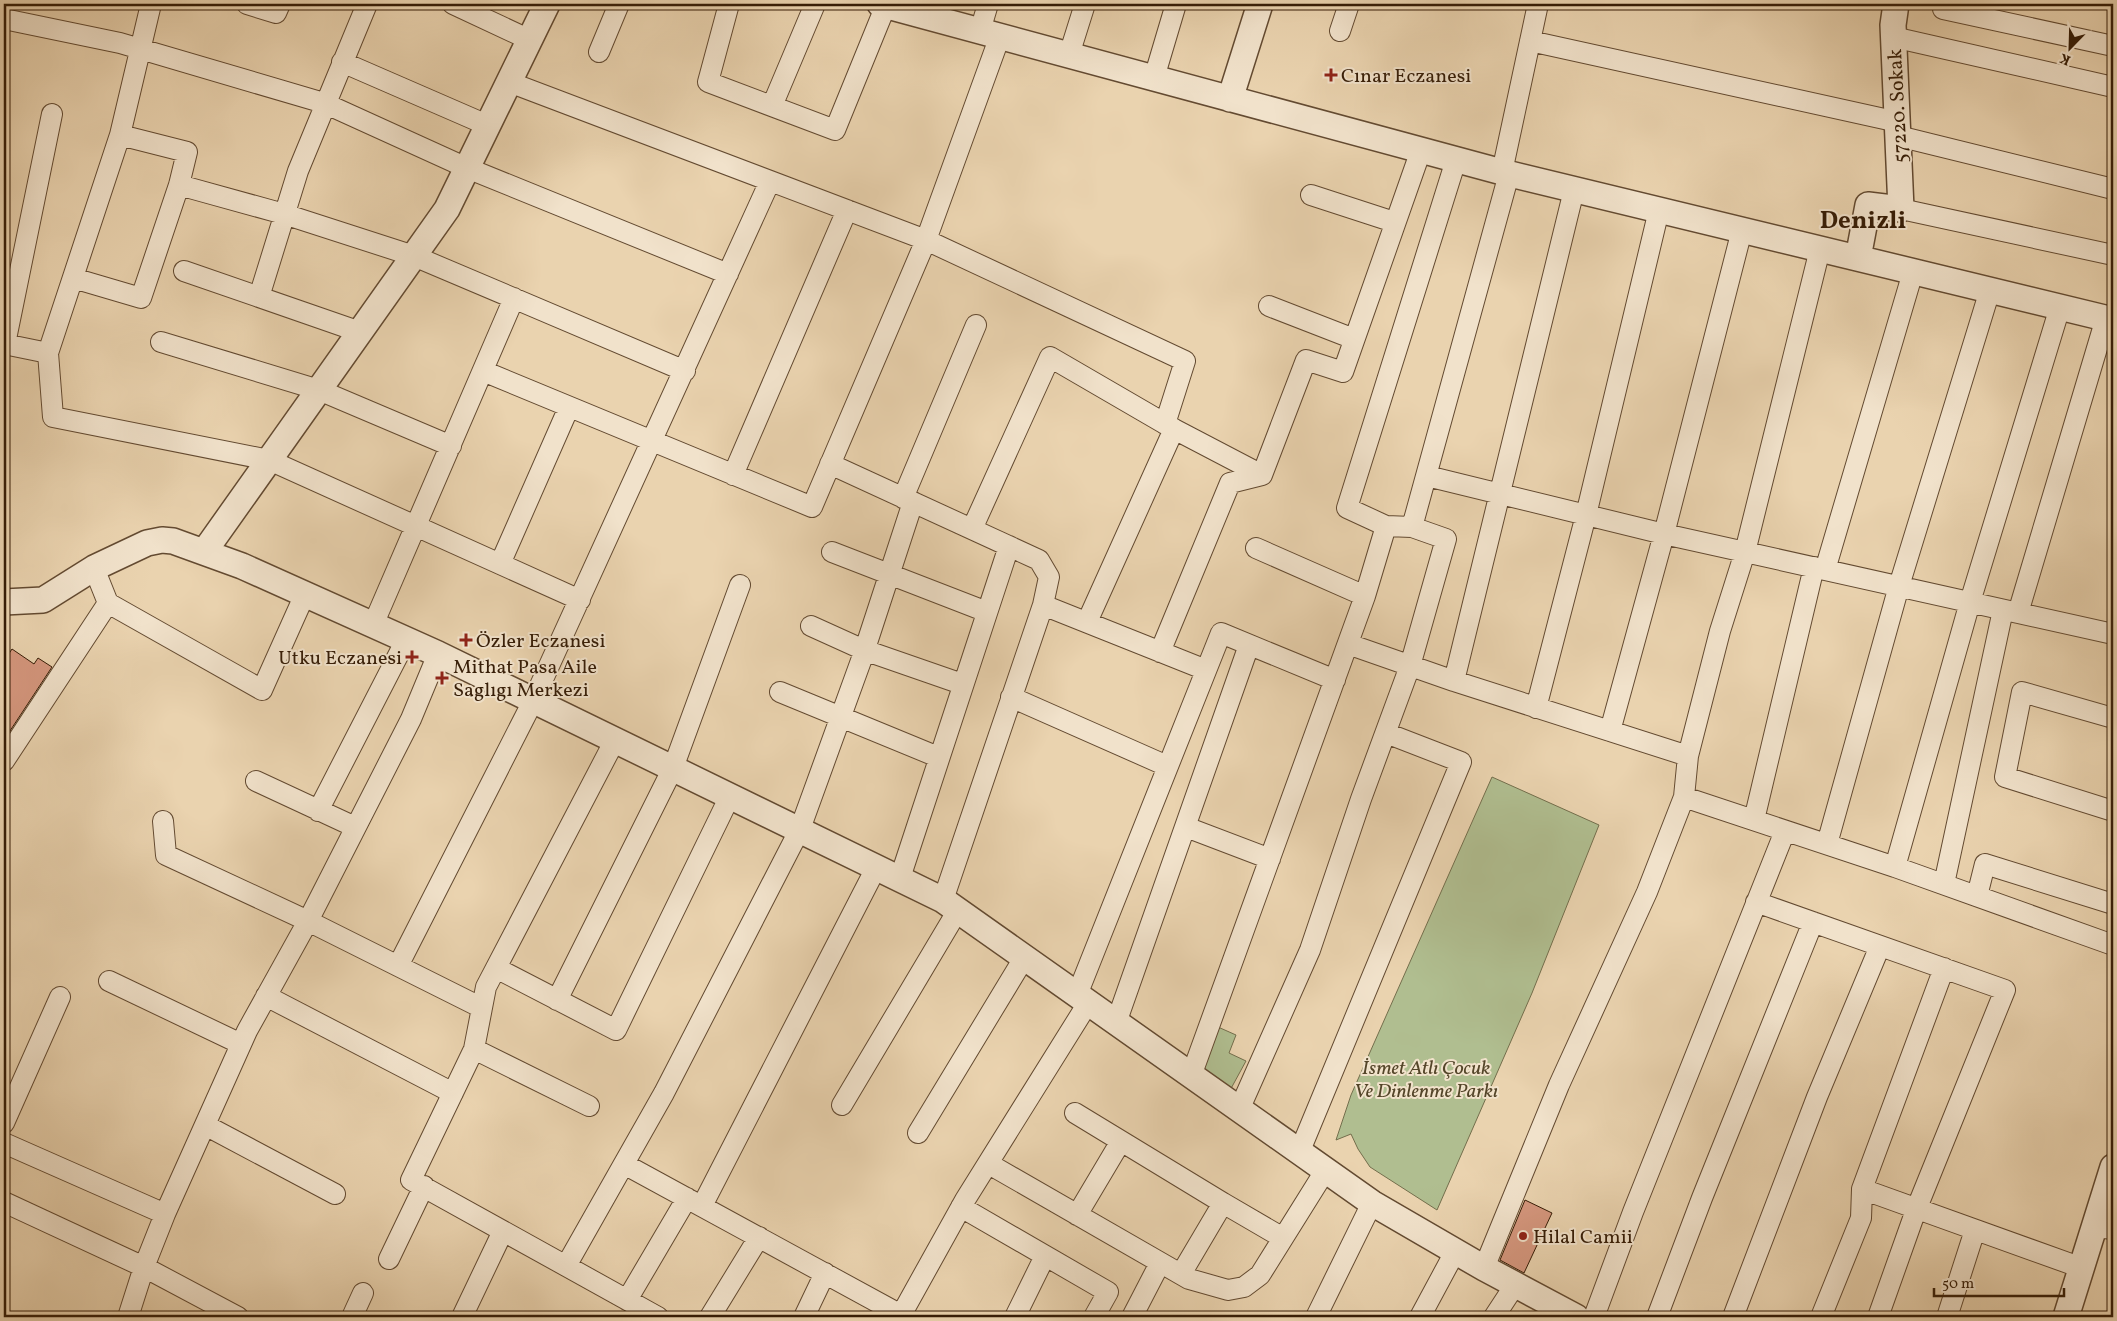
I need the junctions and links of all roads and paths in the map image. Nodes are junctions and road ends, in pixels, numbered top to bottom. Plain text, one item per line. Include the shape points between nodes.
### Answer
1 (151, 4) edge
2 (247, 4) edge
3 (280, 4) edge
4 (368, 4) edge
5 (452, 4) edge
6 (548, 4) edge
7 (619, 4) edge
8 (729, 4) edge
9 (815, 4) edge
10 (988, 4) edge
11 (1085, 4) edge
12 (1176, 4) edge
13 (1260, 4) edge
14 (1348, 4) edge
15 (1896, 4) edge
16 (1944, 4) edge
17 (891, 5) edge
18 (1533, 5) edge
19 (4, 19) edge
20 (1340, 31) dead end
21 (990, 34) junction
22 (1893, 37) junction
23 (530, 40) junction
24 (1530, 41) junction
25 (2113, 46) edge
26 (140, 50) junction
27 (600, 52) dead end
28 (1069, 55) junction
29 (342, 62) junction
30 (1154, 78) junction
31 (508, 82) junction
32 (2113, 87) edge
33 (1230, 98) junction
34 (324, 103) junction
35 (772, 106) junction
36 (52, 114) dead end
37 (487, 125) junction
38 (1898, 129) junction
39 (120, 135) junction
40 (1420, 150) junction
41 (1456, 160) junction
42 (467, 168) junction
43 (1505, 173) junction
44 (770, 181) junction
45 (179, 185) junction
46 (2113, 189) edge
47 (1574, 190) junction
48 (1311, 195) dead end
49 (1902, 209) junction
50 (847, 210) junction
51 (1660, 210) junction
52 (284, 214) junction
53 (1394, 222) junction
54 (1742, 230) junction
55 (926, 240) junction
56 (1820, 249) junction
57 (2113, 255) edge
58 (414, 256) junction
59 (1858, 258) junction
60 (184, 270) dead end
61 (1913, 272) junction
62 (728, 274) junction
63 (73, 278) junction
64 (1990, 290) junction
65 (259, 297) junction
66 (514, 298) junction
67 (1270, 306) dead end
68 (2060, 307) junction
69 (2110, 319) edge
70 (976, 325) dead end
71 (360, 332) junction
72 (1354, 339) junction
73 (161, 342) dead end
74 (4, 344) edge
75 (48, 353) junction
76 (483, 371) junction
77 (685, 371) junction
78 (319, 390) junction
79 (569, 407) junction
80 (1170, 427) junction
81 (653, 442) junction
82 (451, 446) junction
83 (269, 460) junction
84 (830, 464) junction
85 (733, 475) junction
86 (1262, 475) junction
87 (1427, 476) junction
88 (1499, 494) junction
89 (908, 500) junction
90 (1586, 515) junction
91 (1386, 526) junction
92 (1412, 526) junction
93 (416, 527) junction
94 (972, 529) junction
95 (1664, 534) junction
96 (1009, 546) junction
97 (1256, 548) dead end
98 (204, 552) junction
99 (832, 552) dead end
100 (1745, 552) junction
101 (500, 564) junction
102 (94, 568) junction
103 (1820, 569) junction
104 (889, 576) junction
105 (740, 585) dead end
106 (1899, 586) junction
107 (305, 594) junction
108 (1365, 596) junction
109 (580, 600) junction
110 (4, 602) edge
111 (1970, 602) junction
112 (108, 603) junction
113 (1043, 605) junction
114 (2010, 611) junction
115 (987, 612) junction
116 (1087, 622) junction
117 (374, 625) junction
118 (811, 626) dead end
119 (2113, 634) edge
120 (406, 640) junction
121 (1348, 644) junction
122 (1250, 645) junction
123 (864, 650) junction
124 (1160, 652) junction
125 (438, 654) junction
126 (1410, 666) junction
127 (1206, 670) junction
128 (1335, 680) junction
129 (1454, 681) junction
130 (962, 684) junction
131 (780, 692) dead end
132 (1011, 697) junction
133 (533, 700) junction
134 (1536, 708) junction
135 (840, 718) junction
136 (2113, 718) edge
137 (1610, 731) junction
138 (1386, 733) junction
139 (615, 740) junction
140 (1688, 756) junction
141 (938, 757) junction
142 (4, 762) edge
143 (1167, 766) junction
144 (673, 768) junction
145 (256, 781) dead end
146 (730, 796) junction
147 (1684, 797) junction
148 (318, 811) junction
149 (2113, 811) edge
150 (1754, 820) junction
151 (163, 821) dead end
152 (355, 827) junction
153 (1186, 827) junction
154 (800, 830) junction
155 (1785, 831) junction
156 (1827, 844) junction
157 (1270, 858) junction
158 (876, 866) junction
159 (1895, 867) junction
160 (900, 878) junction
161 (1944, 884) junction
162 (1977, 896) junction
163 (1756, 902) junction
164 (2113, 904) edge
165 (951, 905) junction
166 (308, 922) junction
167 (1814, 922) junction
168 (2113, 945) edge
169 (1880, 946) junction
170 (1024, 958) junction
171 (398, 966) junction
172 (496, 968) junction
173 (1944, 968) junction
174 (108, 981) dead end
175 (266, 996) junction
176 (60, 997) dead end
177 (1083, 999) junction
178 (557, 1000) junction
179 (482, 1008) junction
180 (1116, 1023) junction
181 (241, 1044) junction
182 (474, 1049) junction
183 (1190, 1076) junction
184 (453, 1093) junction
185 (842, 1104) dead end
186 (589, 1106) dead end
187 (1239, 1110) junction
188 (1075, 1113) dead end
189 (4, 1123) edge
190 (205, 1125) junction
191 (918, 1134) dead end
192 (1121, 1141) junction
193 (4, 1144) edge
194 (1300, 1153) junction
195 (624, 1164) junction
196 (988, 1164) junction
197 (2113, 1167) edge
198 (1325, 1171) junction
199 (424, 1186) junction
200 (1862, 1189) junction
201 (336, 1194) dead end
202 (4, 1202) edge
203 (694, 1202) junction
204 (1224, 1203) junction
205 (1372, 1203) junction
206 (961, 1207) junction
207 (1916, 1210) junction
208 (165, 1214) junction
209 (1077, 1215) junction
210 (2104, 1228) edge
211 (1975, 1230) junction
212 (503, 1231) junction
213 (759, 1237) junction
214 (1283, 1238) junction
215 (1456, 1250) junction
216 (1045, 1256) junction
217 (389, 1259) dead end
218 (1160, 1263) junction
219 (566, 1266) junction
220 (144, 1267) junction
221 (1484, 1268) junction
222 (2082, 1268) junction
223 (825, 1273) junction
224 (1180, 1274) junction
225 (1515, 1285) junction
226 (363, 1294) dead end
227 (627, 1300) junction
228 (900, 1316) edge
229 (128, 1317) edge
230 (238, 1317) edge
231 (352, 1317) edge
232 (462, 1317) edge
233 (658, 1317) edge
234 (710, 1317) edge
235 (804, 1317) edge
236 (1015, 1317) edge
237 (1094, 1317) edge
238 (1132, 1317) edge
239 (1316, 1317) edge
240 (1420, 1317) edge
241 (1494, 1317) edge
242 (1576, 1317) edge
243 (1594, 1317) edge
244 (1657, 1317) edge
245 (1733, 1317) edge
246 (1821, 1317) edge
247 (1878, 1317) edge
248 (1947, 1317) edge
249 (2066, 1317) edge

1 - 26 street
2 - 3 street via 276,13
4 - 29 street
5 - 23 street
6 - 23 street
7 - 27 street
8 - 35 street via 708,82
9 - 35 street
10 - 21 street
11 - 28 street
12 - 30 street
13 - 33 street
14 - 20 street
15 - 22 street, 57220. Sokak
16 - 25 street via 1943,9
17 - 21 street
17 - 35 street via 835,130
18 - 24 street
19 - 26 street
21 - 28 street
21 - 55 street
22 - 32 street
22 - 38 street, 57220. Sokak
23 - 31 street
24 - 38 street
24 - 43 street
26 - 34 street
26 - 39 street
28 - 30 street
29 - 34 street
29 - 37 street
30 - 33 street
31 - 37 street
31 - 44 street
33 - 40 street
34 - 42 street
34 - 52 street
36 - 74 street
37 - 42 street
38 - 46 street
38 - 49 street, 57220. Sokak
39 - 45 street via 187,152
39 - 63 street
40 - 41 street
40 - 53 street
41 - 43 street
41 - 91 street via 1347,508
42 - 58 street via 448,209
42 - 62 street
43 - 47 street
43 - 87 street
44 - 50 street
44 - 62 street
45 - 52 street
45 - 63 street via 141,298
47 - 51 street
47 - 88 street
48 - 53 street
49 - 57 street
49 - 59 street via 1868,205
50 - 55 street
50 - 85 street
51 - 54 street
51 - 90 street
52 - 58 street
52 - 65 street
53 - 72 street
54 - 56 street
54 - 95 street
55 - 80 street via 1185,362
55 - 84 street
56 - 59 street
56 - 100 street
58 - 66 street
58 - 71 street
59 - 61 street
60 - 65 street
61 - 64 street
61 - 103 street
62 - 77 street
63 - 75 street
64 - 68 street
64 - 106 street
65 - 71 street
66 - 76 street
66 - 77 street
67 - 72 street
68 - 69 street
68 - 111 street
69 - 114 street
70 - 89 street
71 - 78 street
72 - 86 street via 1343,372 1306,360
73 - 78 street
74 - 75 street
75 - 83 street via 53,417
76 - 79 street
76 - 82 street
77 - 81 street
78 - 82 street
78 - 83 street
79 - 81 street
79 - 101 street
80 - 86 street
80 - 94 street via 1050,357
80 - 116 street
81 - 85 street
81 - 109 street
82 - 93 street
83 - 93 street
83 - 98 street
84 - 85 street via 812,507
84 - 89 street
86 - 124 street via 1230,483
87 - 88 street
87 - 92 street
88 - 90 street
88 - 129 street
89 - 94 street
89 - 104 street
90 - 95 street
90 - 134 street
91 - 92 street
91 - 108 street
92 - 126 street via 1446,539
93 - 101 street
93 - 117 street
94 - 96 street
95 - 100 street
95 - 137 street
96 - 113 street via 1039,560 1049,578
96 - 115 street
97 - 108 street
98 - 102 street via 162,540 147,543
98 - 107 street
99 - 104 street
100 - 103 street
100 - 140 street via 1720,631
101 - 109 street
102 - 110 street via 43,600
102 - 112 street
103 - 106 street
103 - 150 street
104 - 115 street
104 - 123 street
105 - 144 street
106 - 111 street
106 - 156 street
107 - 112 street via 262,690
107 - 117 street
108 - 121 street
109 - 133 street
111 - 114 street
111 - 159 street
112 - 142 street
113 - 116 street
113 - 132 street
114 - 119 street
114 - 161 street
115 - 130 street
116 - 124 street
117 - 120 street
118 - 123 street
120 - 125 street
120 - 148 street
121 - 126 street
121 - 128 street
122 - 127 street via 1221,633
122 - 128 street
122 - 153 street
123 - 130 street
123 - 135 street
124 - 127 street
125 - 133 street
125 - 152 street via 411,719
126 - 129 street
126 - 138 street
127 - 143 street
128 - 157 street
129 - 134 street
130 - 141 street
131 - 135 street
132 - 143 street
132 - 165 street
133 - 139 street
133 - 171 street
134 - 137 street
135 - 141 street
135 - 154 street
136 - 149 street via 2022,692 2005,778
137 - 140 street
138 - 187 street via 1310,950
138 - 194 street via 1461,762
139 - 144 street
139 - 172 street
140 - 147 street
141 - 160 street
143 - 177 street
144 - 146 street
144 - 178 street
145 - 148 street
146 - 154 street
146 - 178 street via 616,1030
147 - 150 street
147 - 221 street via 1647,892 1559,1085
148 - 152 street
150 - 155 street
151 - 166 street via 166,855
152 - 166 street
153 - 157 street
153 - 180 street
154 - 158 street
154 - 195 street via 664,1094
155 - 156 street
155 - 163 street
156 - 159 street
157 - 183 street
158 - 160 street
158 - 203 street
159 - 161 street
160 - 165 street
161 - 162 street
162 - 164 street via 1985,864
162 - 168 street
163 - 167 street
163 - 243 street
165 - 170 street
165 - 185 street
166 - 171 street
166 - 175 street
167 - 169 street
167 - 244 street
169 - 173 street
169 - 245 street via 1817,1097
170 - 177 street
170 - 191 street
171 - 179 street
172 - 178 street
172 - 179 street via 486,987
173 - 200 street
173 - 207 street via 2006,990
174 - 181 street
175 - 181 street
175 - 184 street
176 - 189 street
177 - 180 street
177 - 196 street
179 - 182 street
180 - 183 street
181 - 190 street
182 - 184 street
182 - 186 street
183 - 187 street
184 - 199 street via 411,1180
187 - 194 street
188 - 192 street
190 - 201 street
190 - 208 street
192 - 204 street
192 - 209 street
193 - 208 street
194 - 198 street
195 - 203 street
195 - 219 street
196 - 206 street
196 - 209 street
197 - 210 street
198 - 205 street
198 - 214 street
199 - 212 street
199 - 217 street
200 - 207 street
200 - 246 street via 1861,1218
202 - 220 street
203 - 213 street
203 - 227 street
204 - 214 street
204 - 224 street
205 - 215 street
205 - 239 street
206 - 216 street
206 - 228 street
207 - 211 street
207 - 247 street
208 - 220 street
209 - 218 street
210 - 222 street
211 - 222 street
211 - 248 street
212 - 219 street
212 - 232 street
213 - 223 street
213 - 234 street
214 - 224 street via 1260,1275 1244,1286 1228,1290 1207,1286
215 - 221 street
215 - 240 street
216 - 236 street
216 - 237 street via 1108,1292
218 - 224 street
218 - 238 street
219 - 227 street
220 - 229 street
220 - 230 street
221 - 225 street
222 - 249 street
223 - 228 street
223 - 235 street
225 - 241 street
225 - 242 street
226 - 231 street
227 - 233 street

